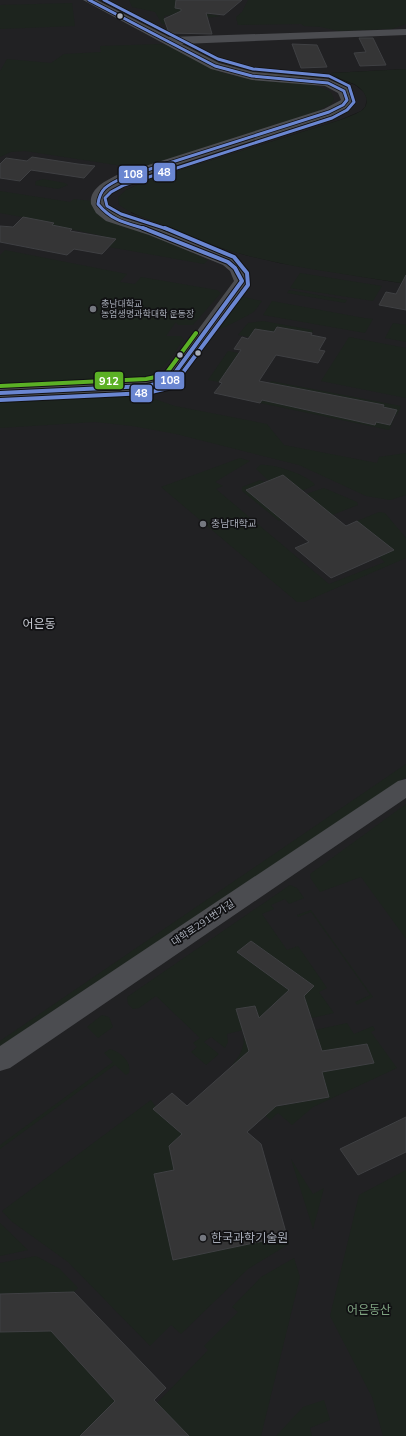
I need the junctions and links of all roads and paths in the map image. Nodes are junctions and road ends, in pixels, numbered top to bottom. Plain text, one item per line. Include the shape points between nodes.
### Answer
1 (89, 0) edge
2 (406, 32) edge
3 (168, 41) junction
4 (0, 393) edge
5 (406, 787) edge
6 (0, 1060) edge

1 - 3 street
2 - 3 street
3 - 4 street via 215,66 246,75 328,84 340,88 347,97 343,105 330,112 122,178 100,192 98,206 110,216 221,259 234,266 240,273 242,281 169,380 147,386
5 - 6 street, 대학로291번가길

